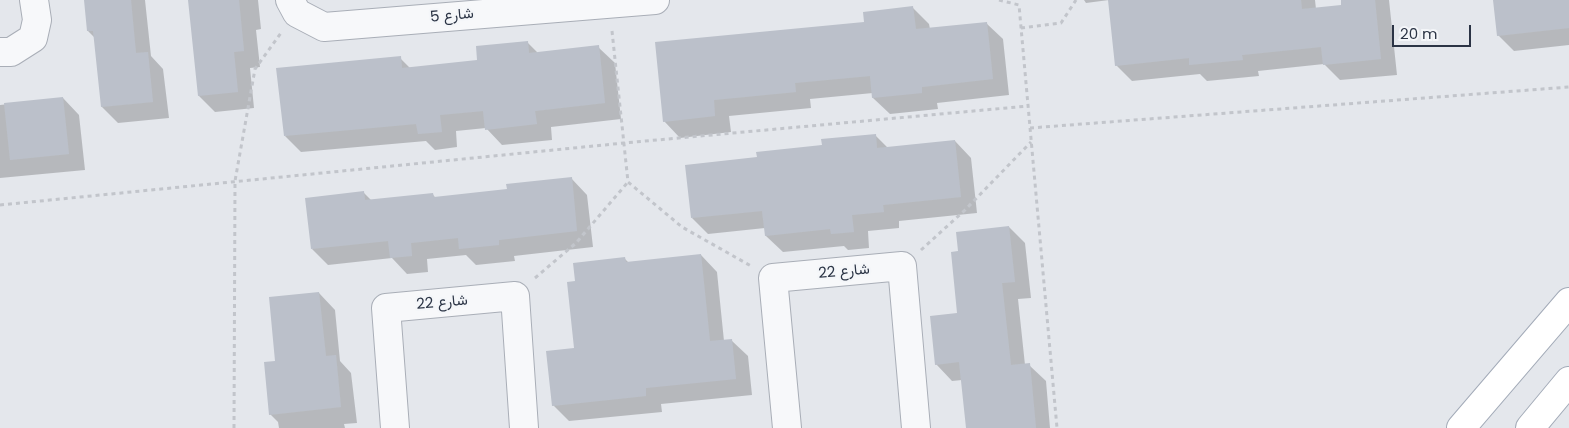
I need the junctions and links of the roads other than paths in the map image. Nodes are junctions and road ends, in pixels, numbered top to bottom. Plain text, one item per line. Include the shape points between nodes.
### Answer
1 (34, 0) edge
2 (655, 0) edge
3 (293, 6) edge
4 (0, 52) edge
5 (1569, 302) edge
6 (1569, 382) edge
7 (395, 428) edge
8 (524, 428) edge
9 (787, 428) edge
10 (916, 428) edge
11 (1461, 428) edge
12 (1530, 428) edge

1 - 4 street via 37,20 33,38 12,52
2 - 3 street, شارع 5 via 324,27
5 - 11 main road
6 - 12 main road
7 - 8 street, شارع 22 via 386,308 515,296
9 - 10 street, شارع 22 via 773,278 902,266

